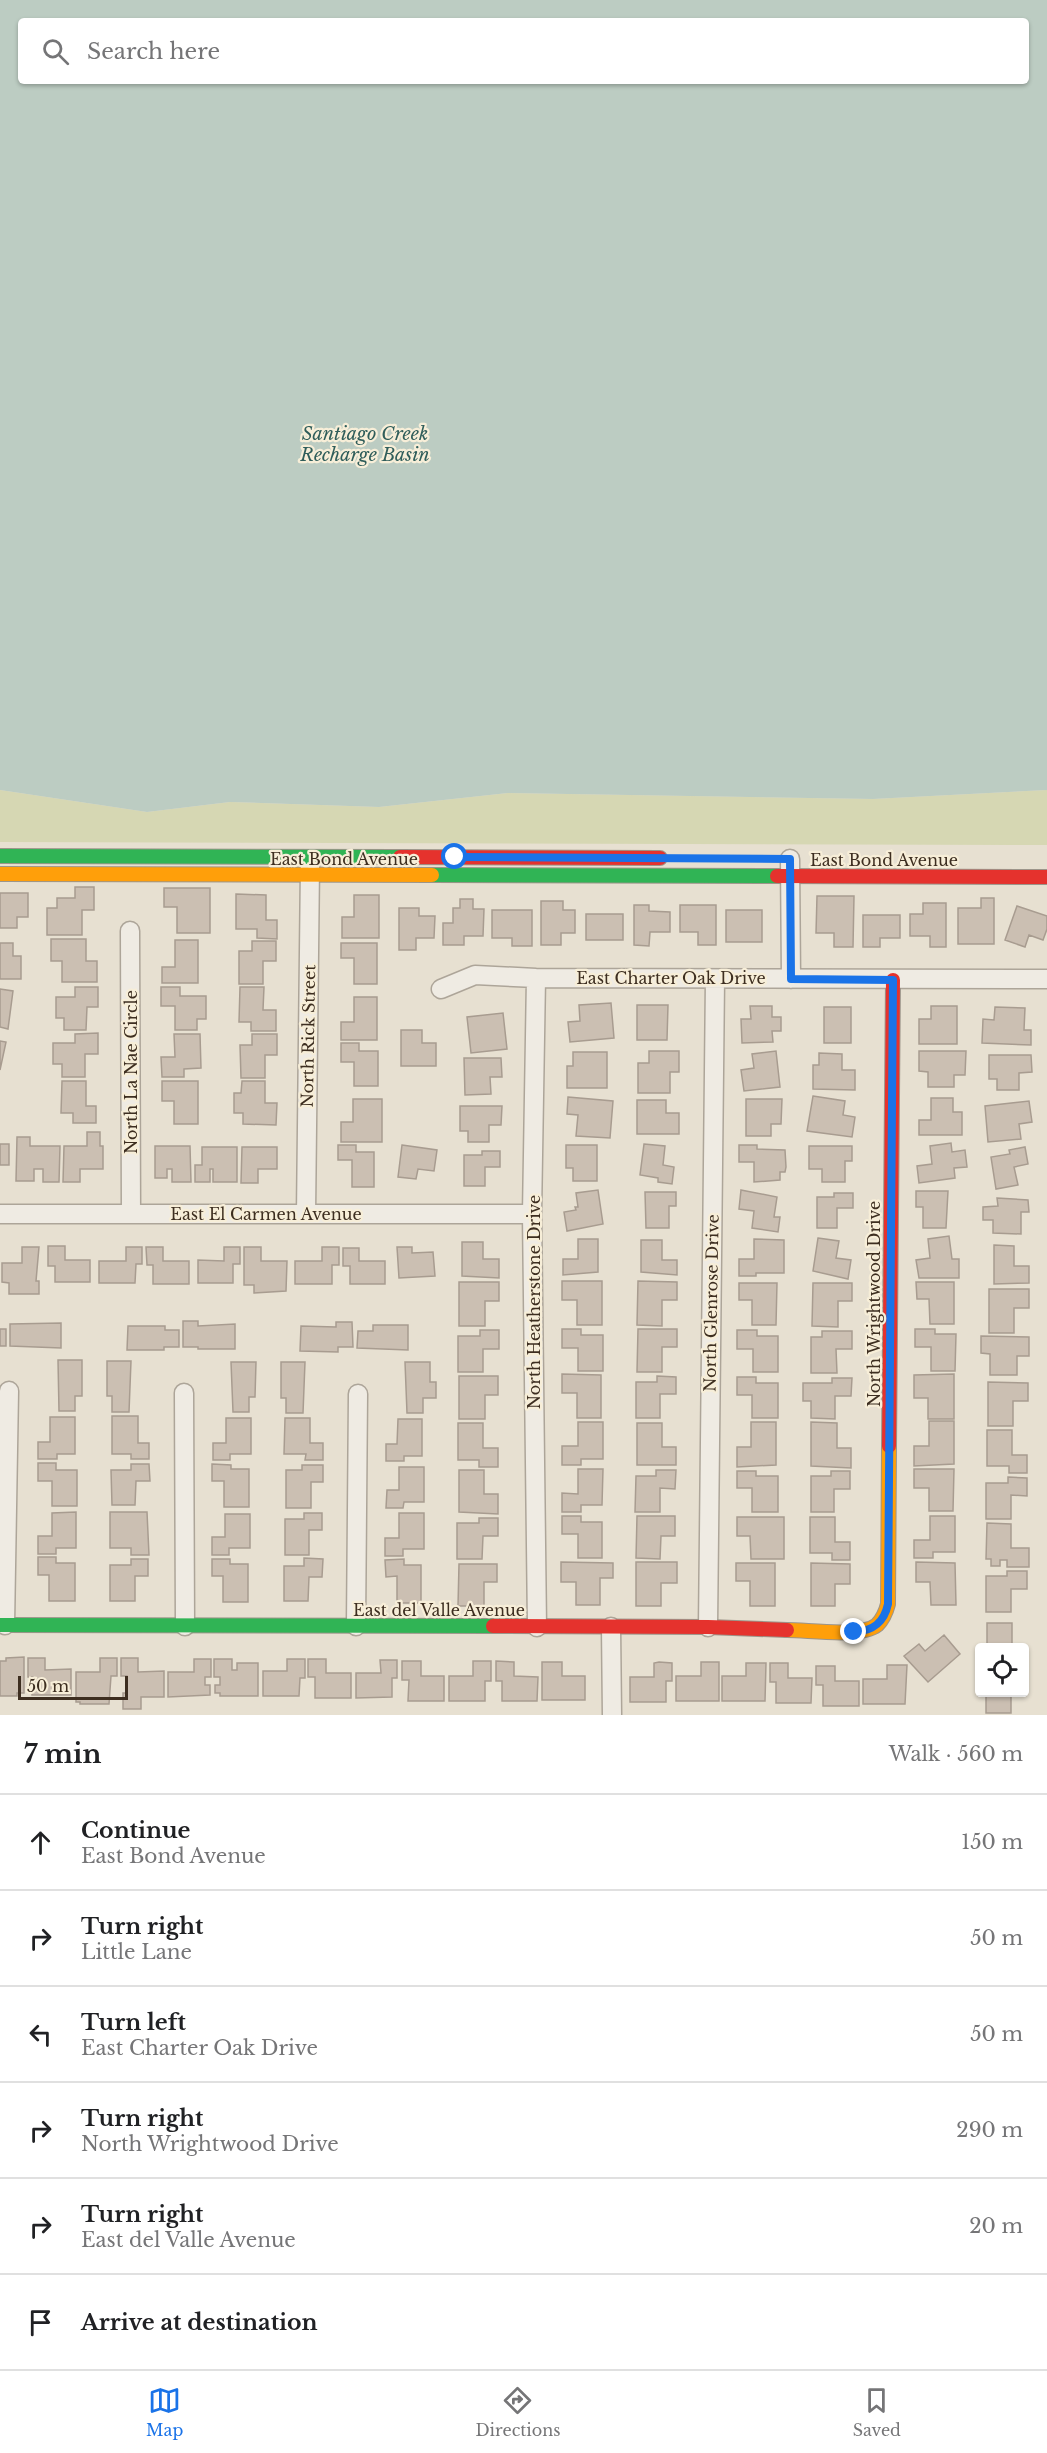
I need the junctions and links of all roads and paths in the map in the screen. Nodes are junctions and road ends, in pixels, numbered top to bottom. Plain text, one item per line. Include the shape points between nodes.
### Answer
1 (0, 856) edge
2 (675, 858) dead end
3 (791, 863) junction
4 (310, 866) junction
5 (0, 874) edge
6 (1047, 877) edge
7 (130, 931) dead end
8 (536, 978) junction
9 (715, 978) junction
10 (791, 979) junction
11 (1047, 979) edge
12 (893, 980) junction
13 (441, 989) dead end
14 (0, 1214) edge
15 (131, 1214) junction
16 (306, 1214) junction
17 (532, 1214) junction
18 (9, 1392) dead end
19 (184, 1393) dead end
20 (358, 1394) dead end
21 (3, 1625) edge
22 (185, 1626) junction
23 (356, 1626) junction
24 (877, 1626) joint
25 (537, 1627) junction
26 (611, 1627) junction
27 (708, 1627) junction
28 (612, 1715) edge

1 - 4 street, East Bond Avenue
2 - 4 street, East Bond Avenue
3 - 4 street, East Bond Avenue
3 - 6 street, East Bond Avenue
3 - 10 street
4 - 5 street, East Bond Avenue
4 - 16 street, North Rick Street
7 - 15 street, North La Nae Circle
8 - 9 street, East Charter Oak Drive
8 - 13 street, East Charter Oak Drive via 475,975
8 - 17 street, North Heatherstone Drive
9 - 10 street, East Charter Oak Drive
9 - 27 street, North Glenrose Drive
10 - 12 street, East Charter Oak Drive
11 - 12 street, East Charter Oak Drive
12 - 24 street, North Wrightwood Drive via 888,1604
14 - 15 street, East El Carmen Avenue
15 - 16 street, East El Carmen Avenue
16 - 17 street, East El Carmen Avenue
17 - 25 street, North Heatherstone Drive
18 - 21 street
19 - 22 street
20 - 23 street
21 - 22 street, East del Valle Avenue
22 - 23 street, East del Valle Avenue
23 - 25 street, East del Valle Avenue
24 - 27 street, East del Valle Avenue via 867,1632
25 - 26 street, East del Valle Avenue
26 - 27 street, East del Valle Avenue
26 - 28 street

